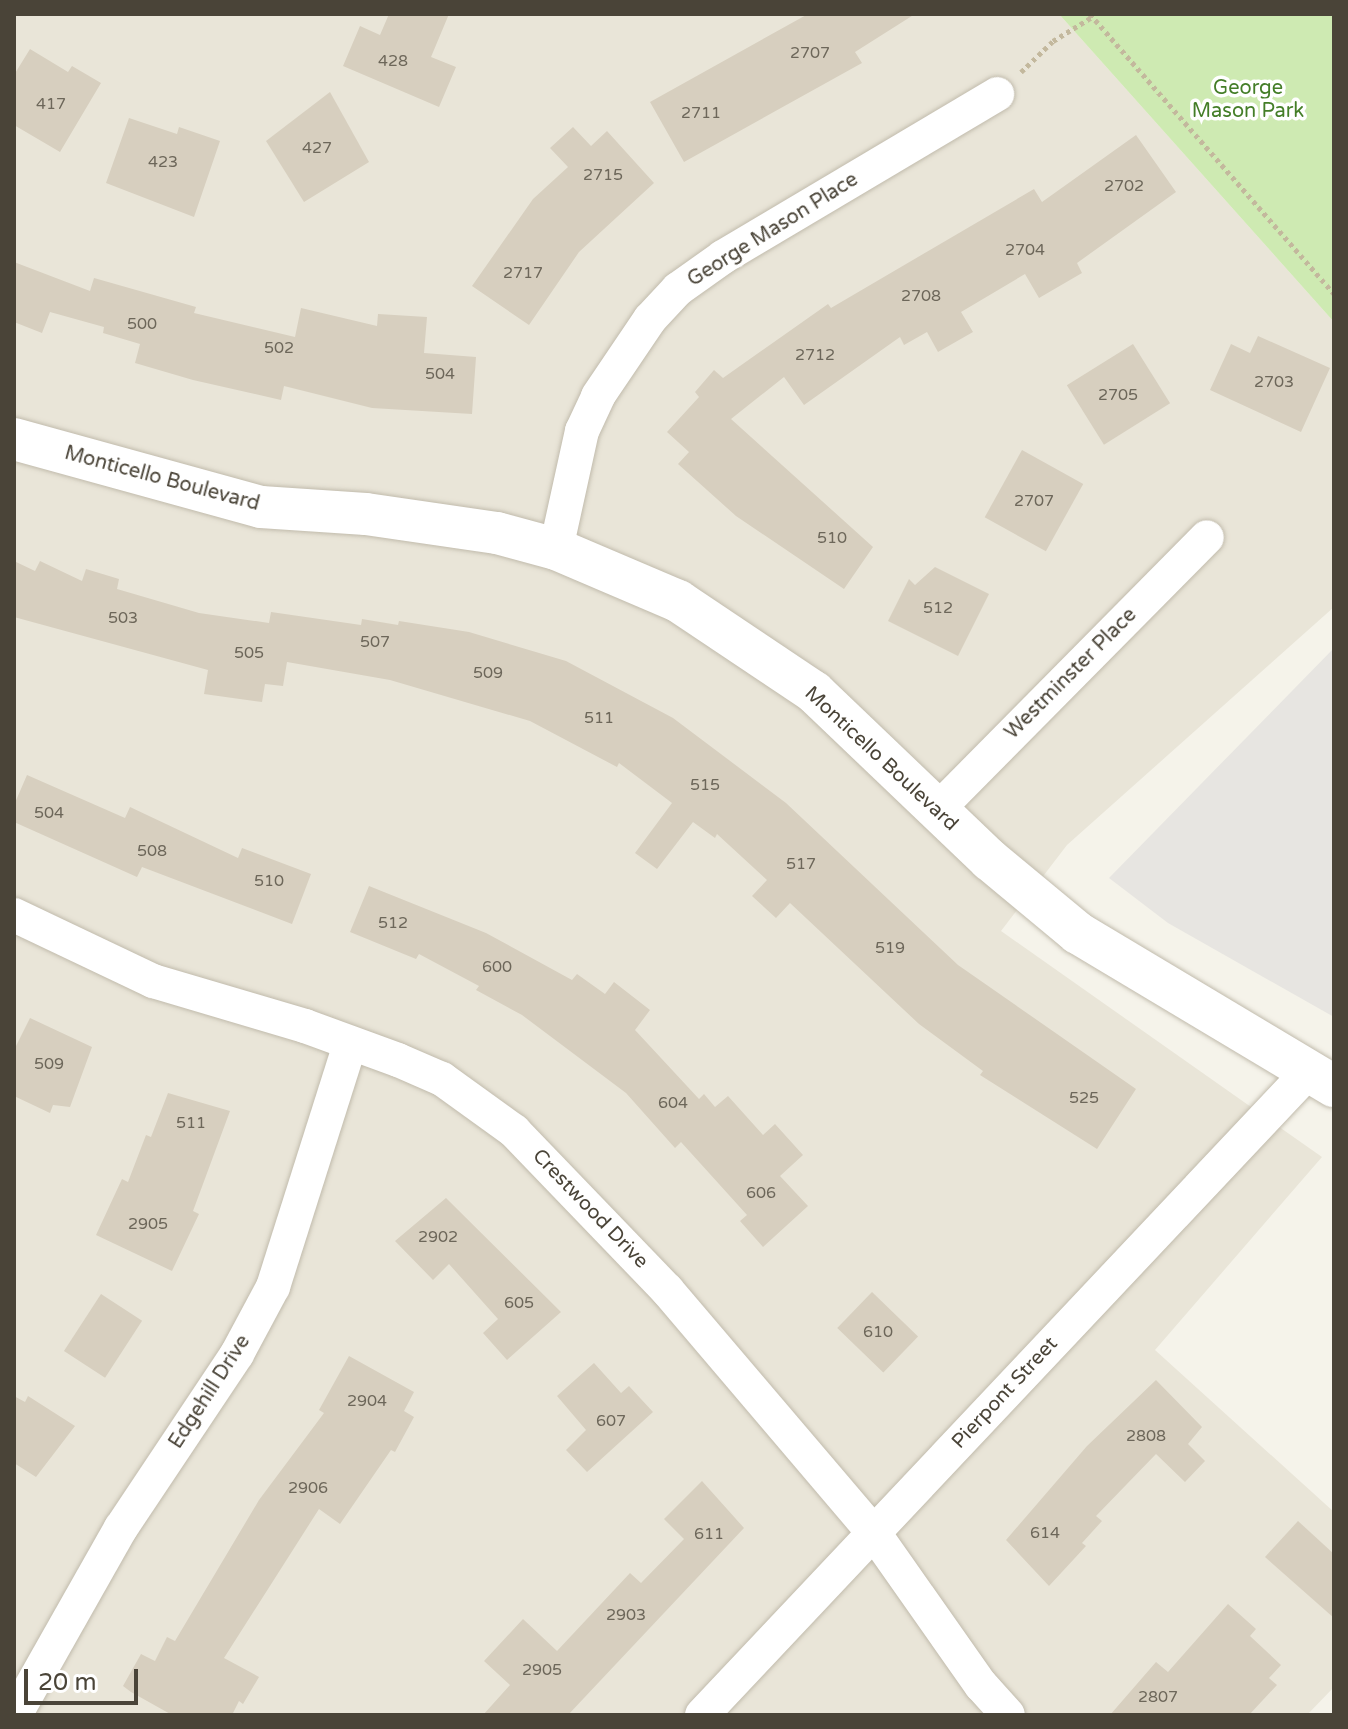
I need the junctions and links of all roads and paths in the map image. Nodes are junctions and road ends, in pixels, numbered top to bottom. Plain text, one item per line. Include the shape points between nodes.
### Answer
1 (1091, 15) edge
2 (1053, 41) dead end
3 (997, 94) dead end
4 (1334, 294) edge
5 (14, 439) edge
6 (1207, 537) dead end
7 (556, 549) junction
8 (936, 811) junction
9 (14, 915) edge
10 (350, 1044) junction
11 (1321, 1078) edge
12 (874, 1533) junction
13 (15, 1715) edge
14 (702, 1715) edge
15 (1008, 1715) edge

1 - 2 path
1 - 4 path
3 - 7 street, George Mason Place via 678,289 650,319 598,396 582,431
5 - 7 street, Monticello Boulevard via 261,507 366,514 497,533
6 - 8 street, Westminster Place
7 - 8 street, Monticello Boulevard via 678,601 814,692
8 - 11 street, Monticello Boulevard via 1078,933
9 - 10 street, Crestwood Drive via 153,981
10 - 12 street, Crestwood Drive via 442,1079 514,1131 667,1290
10 - 13 street, Edgehill Drive via 273,1287 237,1354 121,1528
11 - 12 street, Pierpont Street
12 - 14 street, Pierpont Street
12 - 15 street, Crestwood Drive

